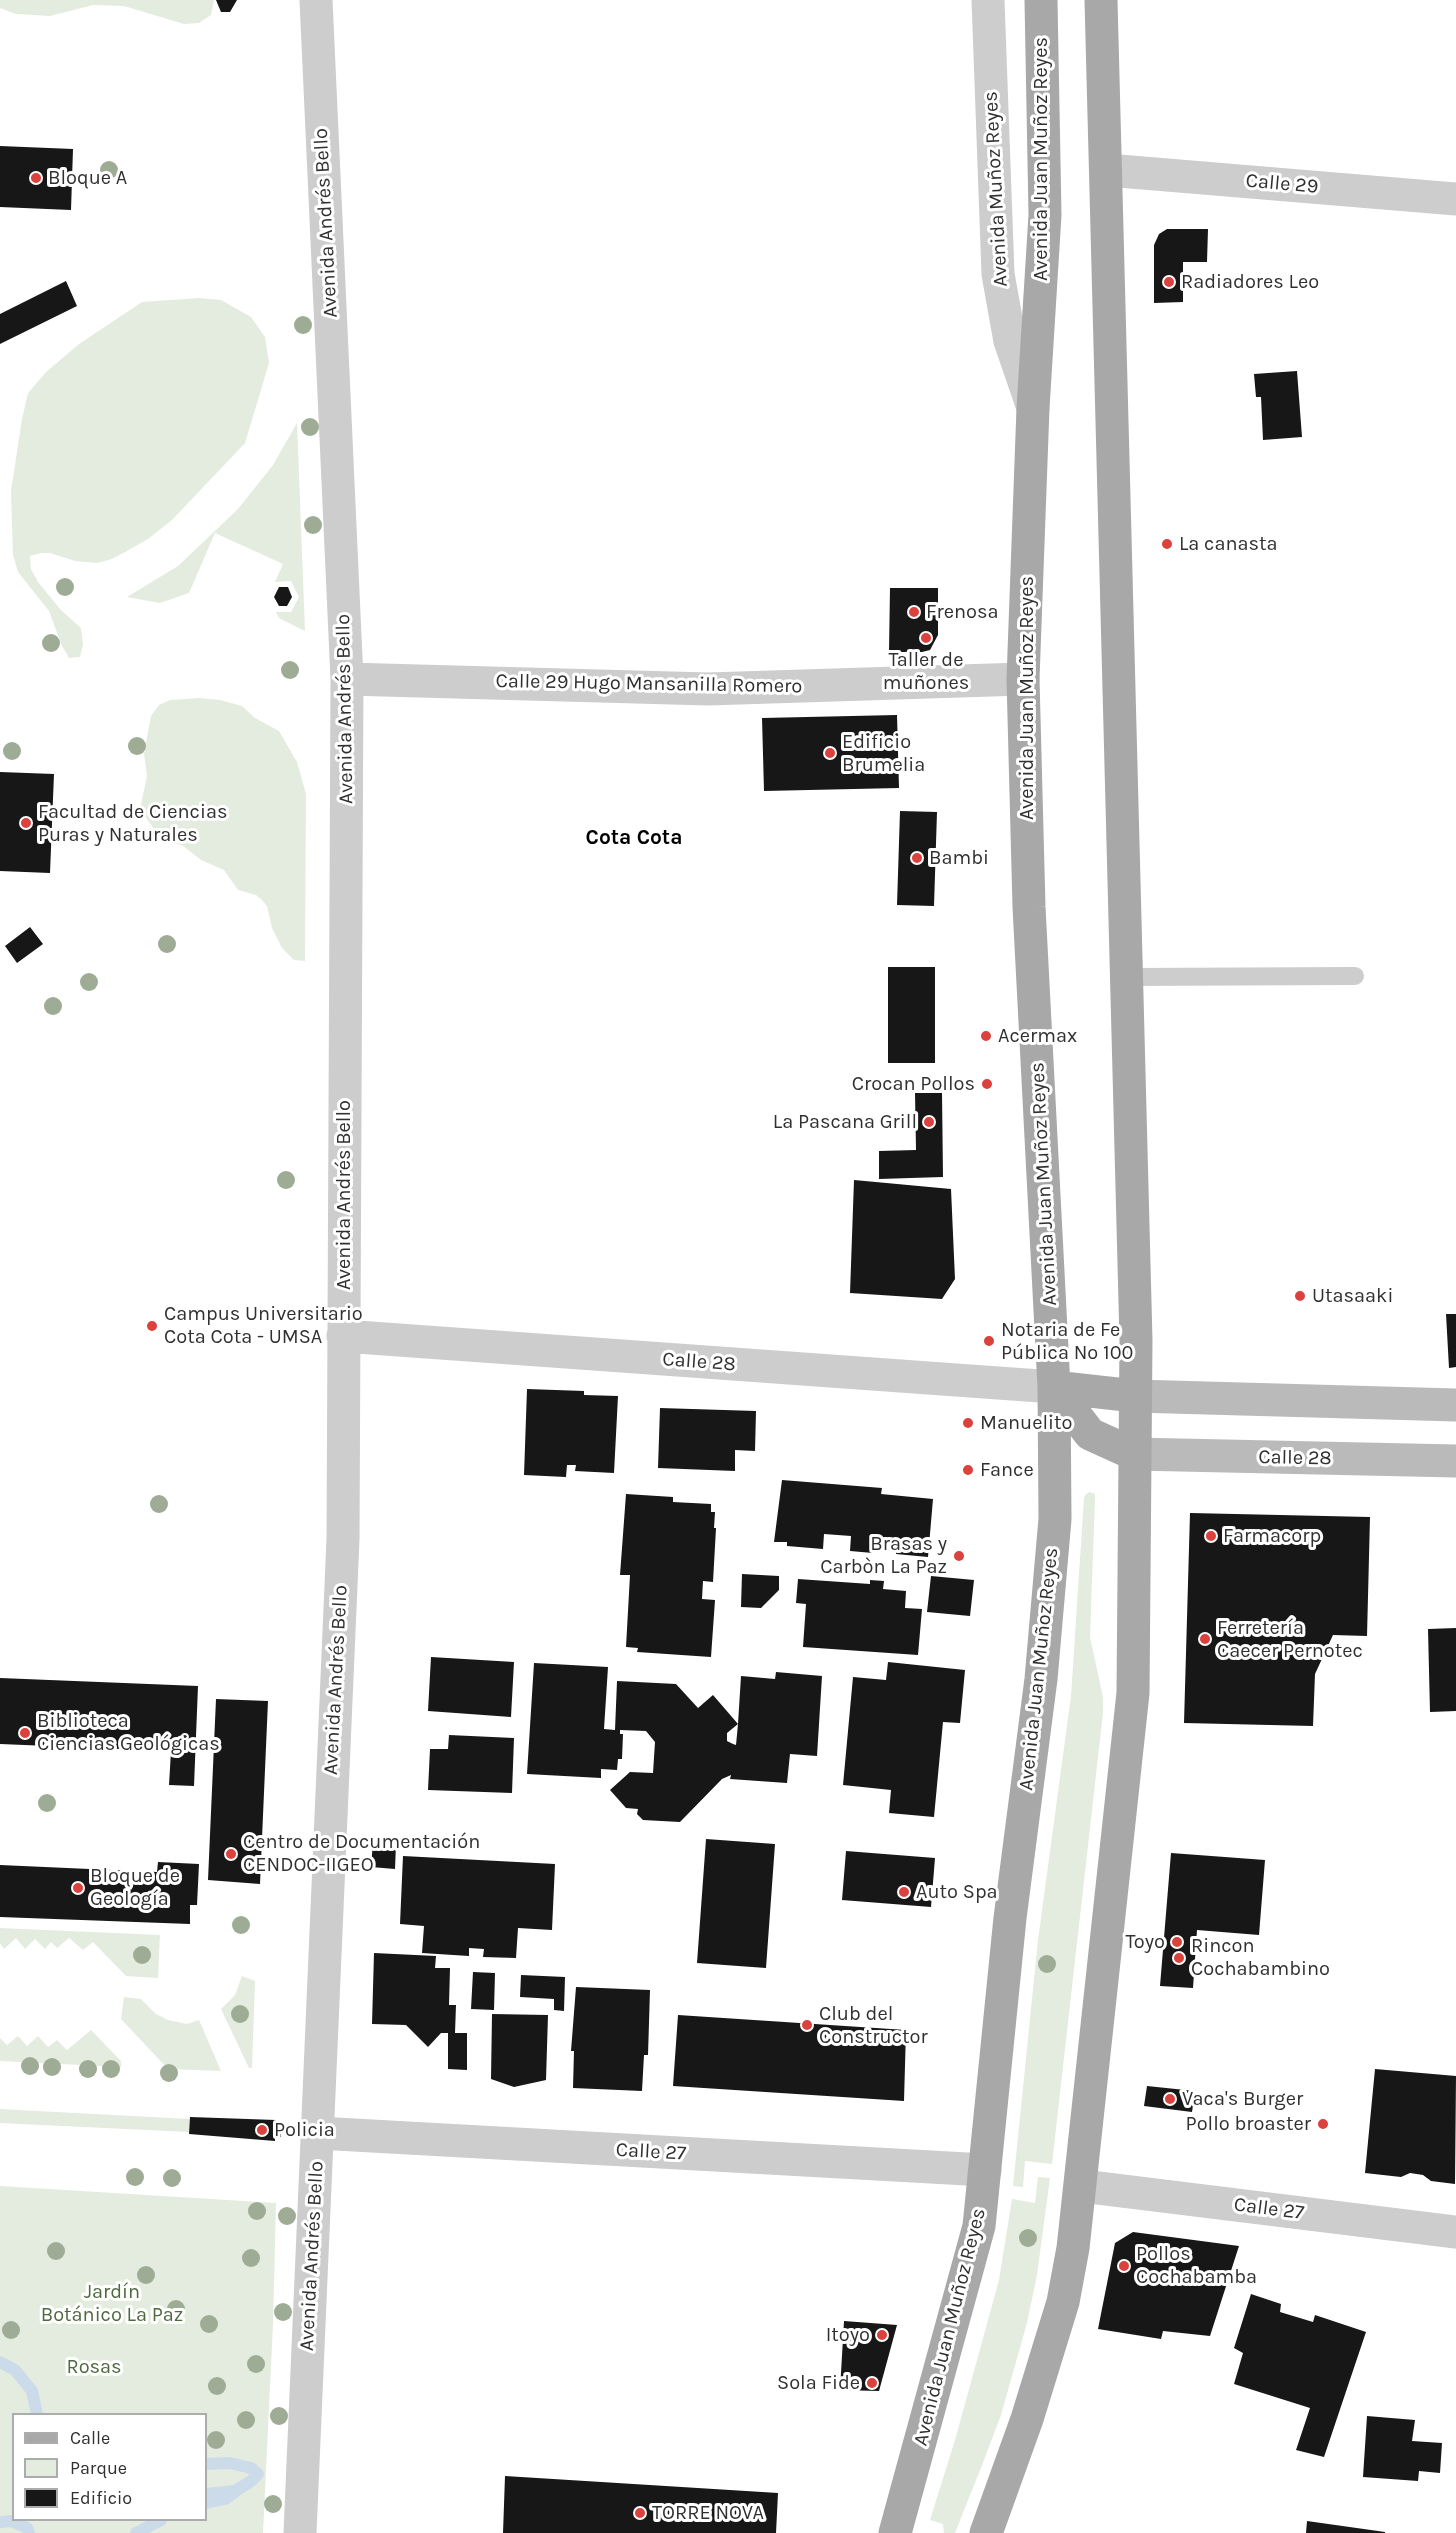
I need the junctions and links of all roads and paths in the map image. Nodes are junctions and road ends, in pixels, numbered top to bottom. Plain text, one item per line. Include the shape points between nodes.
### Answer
1 (316, 0) edge
2 (988, 0) edge
3 (1041, 0) edge
4 (1101, 0) edge
5 (1107, 170) junction
6 (1456, 199) edge
7 (1033, 408) junction
8 (347, 679) junction
9 (1023, 679) junction
10 (1127, 976) junction
11 (1355, 976) dead end
12 (343, 1336) junction
13 (1054, 1387) junction
14 (1135, 1396) junction
15 (1456, 1405) edge
16 (1134, 1454) junction
17 (1456, 1461) edge
18 (318, 2133) junction
19 (985, 2170) junction
20 (1082, 2186) junction
21 (1456, 2232) edge
22 (300, 2533) edge
23 (894, 2533) edge
24 (986, 2533) edge

1 - 8 street, Avenida Andrés Bello
2 - 7 street, Avenida Muñoz Reyes via 998,274 1010,341
3 - 7 main road, Avenida Juan Muñoz Reyes via 1045,215
4 - 5 main road
5 - 6 street, Calle 29
5 - 10 main road
7 - 9 main road, Avenida Juan Muñoz Reyes
8 - 9 street, Calle 29 Hugo Mansanilla Romero via 708,689
8 - 12 street, Avenida Andrés Bello
9 - 13 main road, Avenida Juan Muñoz Reyes via 1029,907
10 - 11 lane
10 - 14 main road
12 - 13 street, Calle 28
12 - 18 street, Avenida Andrés Bello via 343,1539
13 - 14 main road
13 - 16 main road via 1090,1434
13 - 19 main road, Avenida Juan Muñoz Reyes via 1055,1519 1041,1679 1010,1918
14 - 15 main road
14 - 16 main road
16 - 17 main road, Calle 28
16 - 20 main road via 1133,1693
18 - 19 street, Calle 27
18 - 22 street, Avenida Andrés Bello
19 - 23 main road, Avenida Juan Muñoz Reyes via 979,2226
20 - 21 street, Calle 27
20 - 24 main road via 1063,2302 1028,2419

